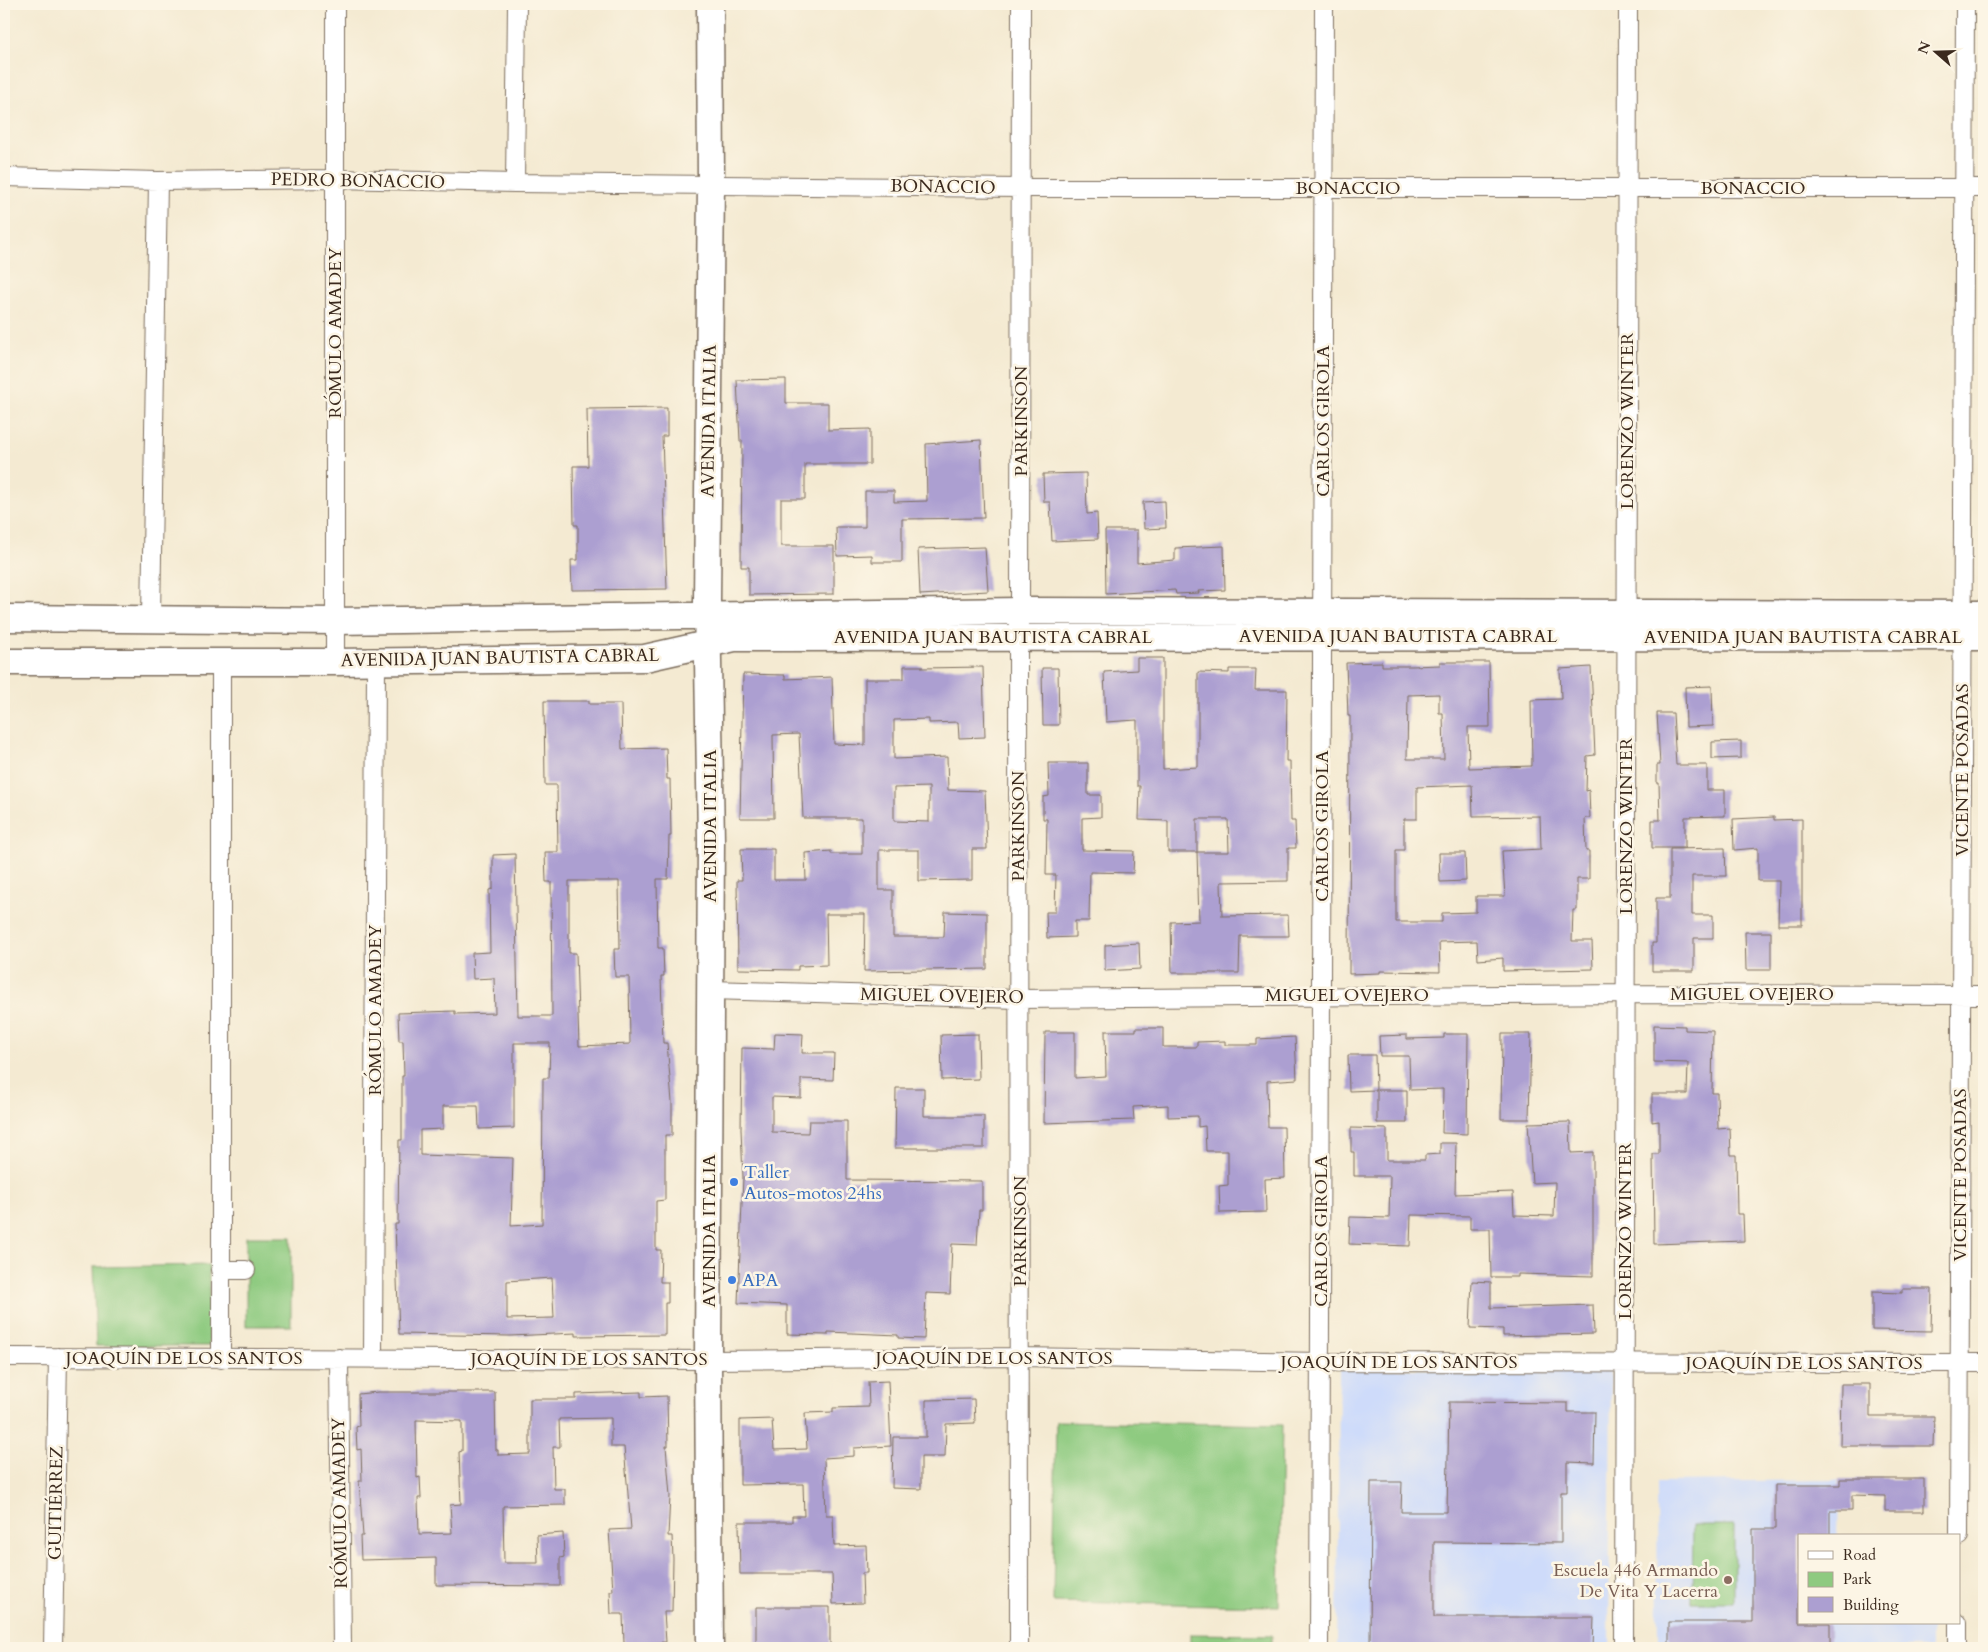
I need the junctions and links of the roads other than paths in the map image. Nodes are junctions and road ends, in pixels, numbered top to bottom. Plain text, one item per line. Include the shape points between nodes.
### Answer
1 (335, 4) edge
2 (516, 4) edge
3 (710, 4) edge
4 (1021, 4) edge
5 (1324, 4) edge
6 (1628, 4) edge
7 (1965, 4) edge
8 (4, 178) edge
9 (335, 179) junction
10 (158, 181) junction
11 (515, 183) junction
12 (711, 183) junction
13 (1022, 188) junction
14 (1324, 188) junction
15 (1627, 188) junction
16 (1965, 188) junction
17 (1984, 188) edge
18 (707, 615) junction
19 (4, 618) edge
20 (152, 618) junction
21 (335, 621) junction
22 (1019, 624) junction
23 (1322, 624) junction
24 (1627, 624) junction
25 (1973, 625) edge
26 (707, 644) junction
27 (221, 661) junction
28 (4, 662) edge
29 (335, 662) junction
30 (376, 662) junction
31 (710, 990) junction
32 (1626, 994) junction
33 (1322, 995) junction
34 (1961, 995) junction
35 (1984, 995) edge
36 (1019, 999) junction
37 (220, 1270) junction
38 (246, 1270) dead end
39 (58, 1357) junction
40 (1020, 1357) junction
41 (4, 1358) edge
42 (339, 1358) junction
43 (373, 1359) junction
44 (221, 1360) junction
45 (708, 1360) junction
46 (1320, 1362) junction
47 (1625, 1362) junction
48 (1960, 1363) junction
49 (1984, 1363) edge
50 (1959, 1534) edge
51 (1958, 1624) edge
52 (53, 1648) edge
53 (342, 1648) edge
54 (710, 1648) edge
55 (1019, 1648) edge
56 (1319, 1648) edge
57 (1624, 1648) edge
58 (1958, 1648) edge

1 - 9 street, RÓMULO AMADEY
2 - 11 street
3 - 12 main road, AVENIDA ITALIA
4 - 13 street, PARKINSON
5 - 14 street, CARLOS GIROLA
6 - 15 street, LORENZO WINTER
7 - 16 street, VICENTE POSADAS
8 - 10 street, PEDRO BONACCIO
9 - 10 street, PEDRO BONACCIO
9 - 11 street, PEDRO BONACCIO
9 - 21 street, RÓMULO AMADEY
10 - 20 street
11 - 12 street, PEDRO BONACCIO
12 - 13 street, BONACCIO
12 - 18 main road, AVENIDA ITALIA
13 - 14 street, BONACCIO
13 - 22 street, PARKINSON
14 - 15 street, BONACCIO
14 - 23 street, CARLOS GIROLA
15 - 16 street, BONACCIO
15 - 24 street, LORENZO WINTER
16 - 17 street, BONACCIO
16 - 25 street, VICENTE POSADAS
18 - 21 main road, AVENIDA JUAN BAUTISTA CABRAL
18 - 22 main road, AVENIDA JUAN BAUTISTA CABRAL
18 - 26 main road, AVENIDA ITALIA
19 - 20 main road, AVENIDA JUAN BAUTISTA CABRAL
20 - 21 main road, AVENIDA JUAN BAUTISTA CABRAL
21 - 29 street, RÓMULO AMADEY
22 - 23 main road, AVENIDA JUAN BAUTISTA CABRAL
22 - 26 main road, AVENIDA JUAN BAUTISTA CABRAL via 734,638
22 - 36 street, PARKINSON
23 - 24 main road, AVENIDA JUAN BAUTISTA CABRAL
23 - 33 street, CARLOS GIROLA
24 - 25 main road, AVENIDA JUAN BAUTISTA CABRAL
24 - 32 street, LORENZO WINTER
25 - 34 street, VICENTE POSADAS
26 - 30 main road, AVENIDA JUAN BAUTISTA CABRAL via 645,658
26 - 31 main road, AVENIDA ITALIA
27 - 28 main road, AVENIDA JUAN BAUTISTA CABRAL
27 - 29 main road, AVENIDA JUAN BAUTISTA CABRAL
27 - 37 street
29 - 30 main road, AVENIDA JUAN BAUTISTA CABRAL
30 - 43 street, RÓMULO AMADEY
31 - 36 street, MIGUEL OVEJERO
31 - 45 main road, AVENIDA ITALIA
32 - 33 street, MIGUEL OVEJERO
32 - 34 street, MIGUEL OVEJERO
32 - 47 street, LORENZO WINTER
33 - 36 street, MIGUEL OVEJERO
33 - 46 street, CARLOS GIROLA
34 - 35 street, MIGUEL OVEJERO
34 - 48 street, VICENTE POSADAS
36 - 40 street, PARKINSON
37 - 38 street
37 - 44 street
39 - 41 street, JOAQUÍN DE LOS SANTOS
39 - 44 street, JOAQUÍN DE LOS SANTOS
39 - 52 street, GUITIÉRREZ
40 - 45 street, JOAQUÍN DE LOS SANTOS
40 - 46 street, JOAQUÍN DE LOS SANTOS
40 - 55 street, PARKINSON
42 - 43 street, JOAQUÍN DE LOS SANTOS
42 - 44 street, JOAQUÍN DE LOS SANTOS
42 - 53 street, RÓMULO AMADEY
43 - 45 street, JOAQUÍN DE LOS SANTOS
45 - 54 main road, AVENIDA ITALIA
46 - 47 street, JOAQUÍN DE LOS SANTOS
46 - 56 street, CARLOS GIROLA
47 - 48 street, JOAQUÍN DE LOS SANTOS
47 - 57 street, LORENZO WINTER
48 - 49 street, JOAQUÍN DE LOS SANTOS
48 - 50 street, VICENTE POSADAS
51 - 58 street

